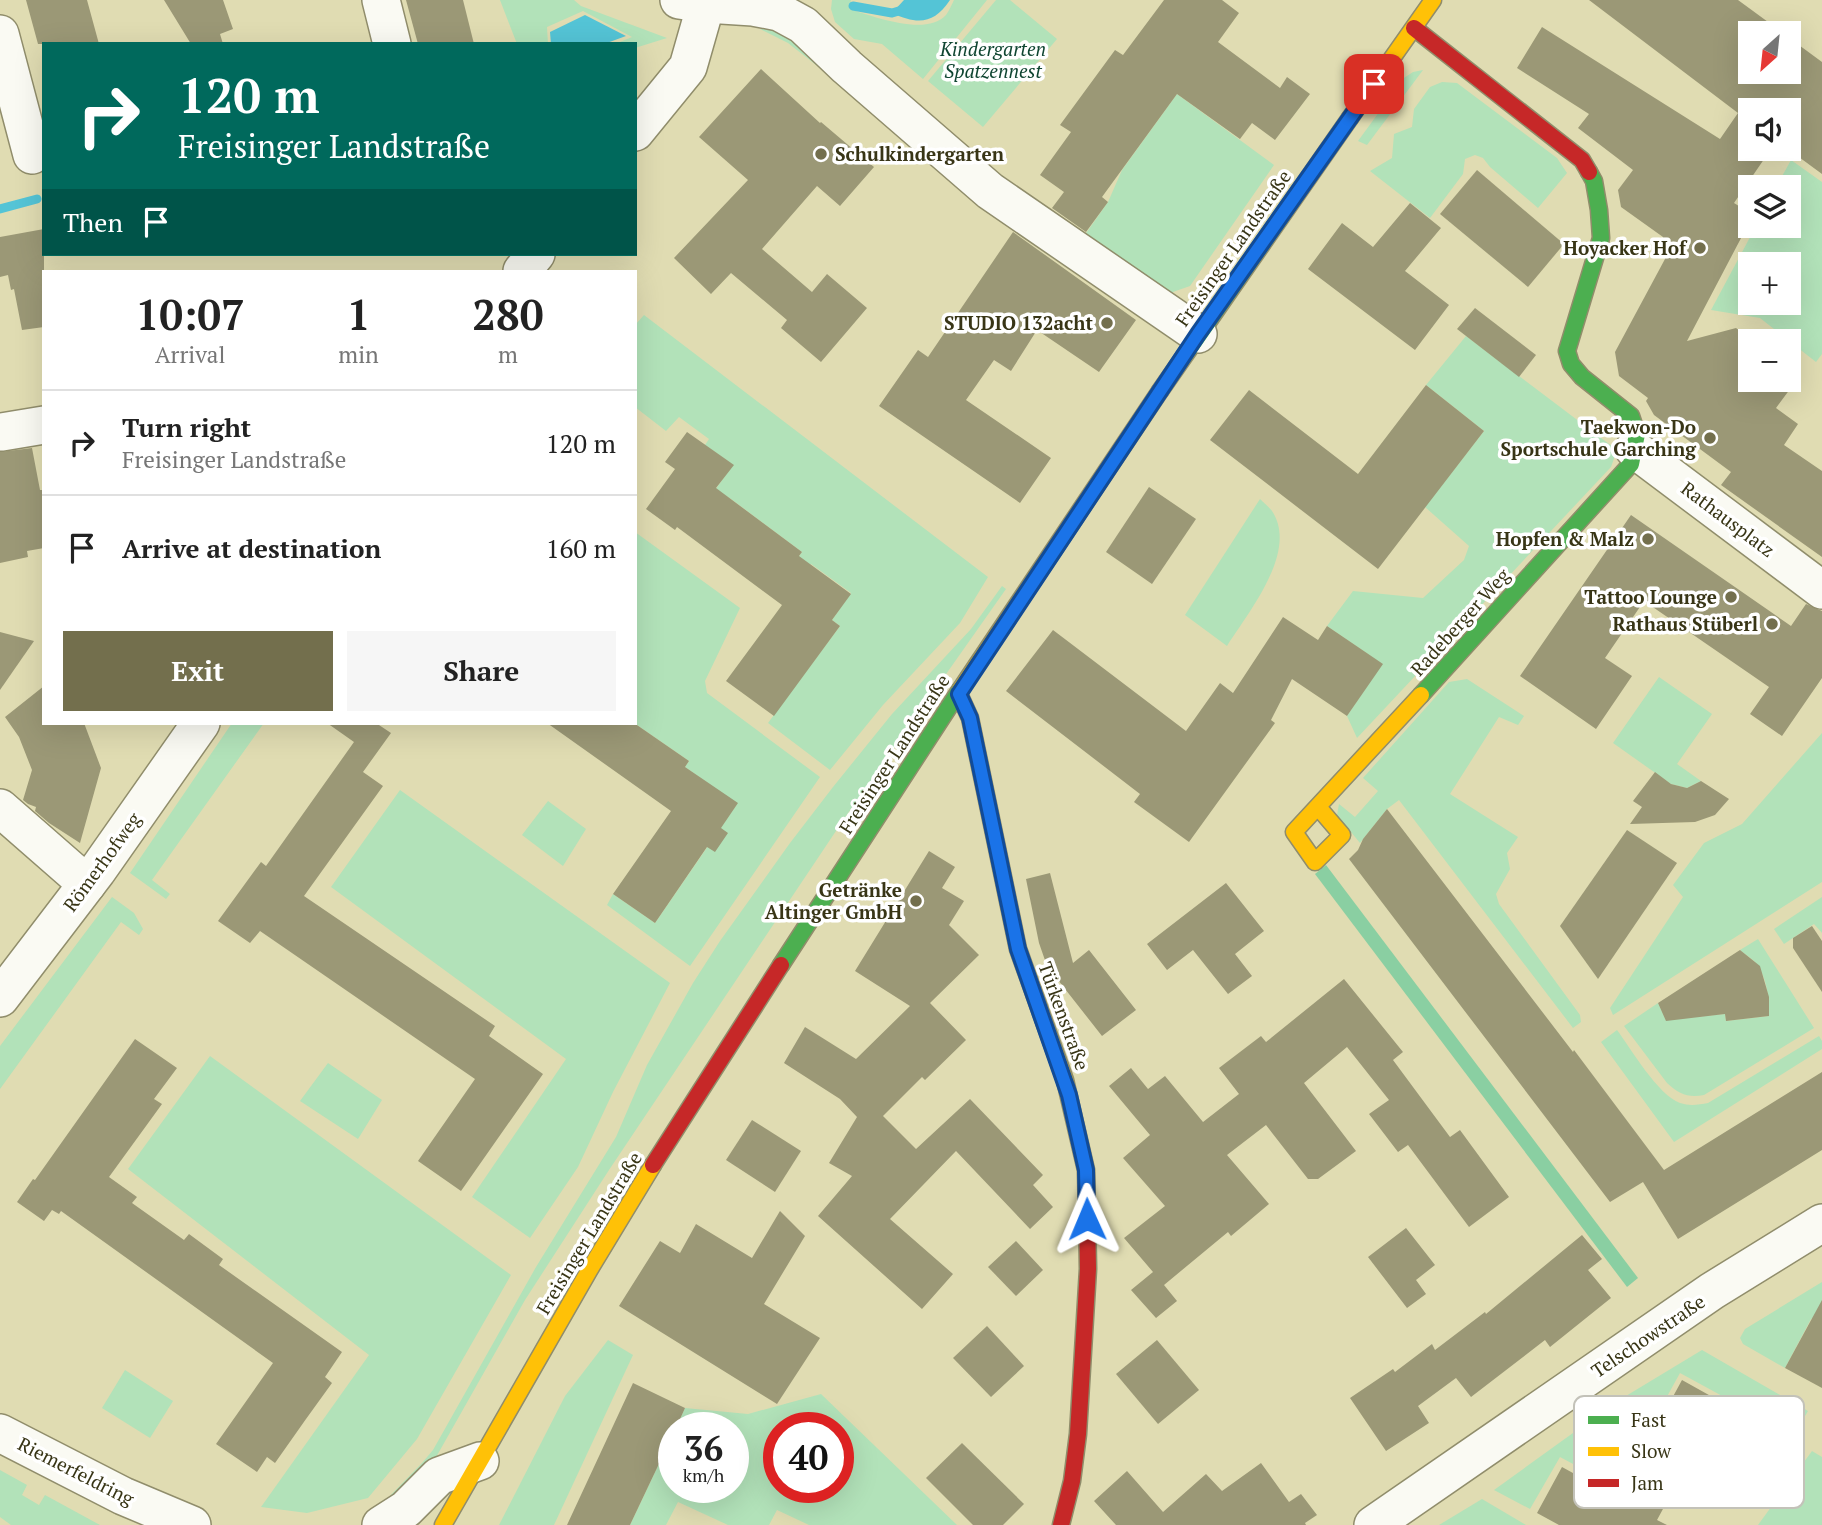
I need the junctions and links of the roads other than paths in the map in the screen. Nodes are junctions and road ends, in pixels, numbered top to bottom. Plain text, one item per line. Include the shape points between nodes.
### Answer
1 (381, 0) edge
2 (1433, 0) edge
3 (692, 2) edge
4 (783, 6) edge
5 (1414, 28) junction
6 (0, 34) edge
7 (392, 42) edge
8 (637, 130) edge
9 (32, 155) dead end
10 (534, 256) edge
11 (523, 270) edge
12 (1198, 334) junction
13 (42, 425) edge
14 (1, 427) edge
15 (1632, 456) junction
16 (1822, 590) edge
17 (959, 694) junction
18 (200, 725) edge
19 (1318, 807) dead end
20 (0, 808) edge
21 (87, 884) junction
22 (0, 998) edge
23 (1822, 1223) edge
24 (0, 1433) edge
25 (480, 1461) junction
26 (192, 1525) edge
27 (381, 1525) edge
28 (443, 1525) edge
29 (1061, 1525) edge
30 (1373, 1525) edge

1 - 7 street
2 - 5 street, Freisinger Landstraße
3 - 4 street
3 - 8 street via 695,38 688,67
4 - 12 street via 990,191
5 - 12 street, Freisinger Landstraße
5 - 15 street via 1583,160 1594,181 1601,238 1567,351 1582,377 1631,416 1637,434
6 - 9 street
10 - 11 street
12 - 17 street, Freisinger Landstraße
13 - 14 street
15 - 16 street, Rathausplatz
15 - 19 street, Radeberger Weg
17 - 25 street, Freisinger Landstraße via 670,1138
17 - 29 street, Türkenstraße via 970,718 1018,949 1065,1080 1086,1170 1088,1269 1078,1434
18 - 21 street, Römerhofweg
20 - 21 street
21 - 22 street, Römerhofweg
23 - 30 street, Telschowstraße via 1712,1292
24 - 26 street, Riemerfeldring via 123,1496
25 - 27 street via 439,1476 406,1509
25 - 28 street, Freisinger Landstraße

